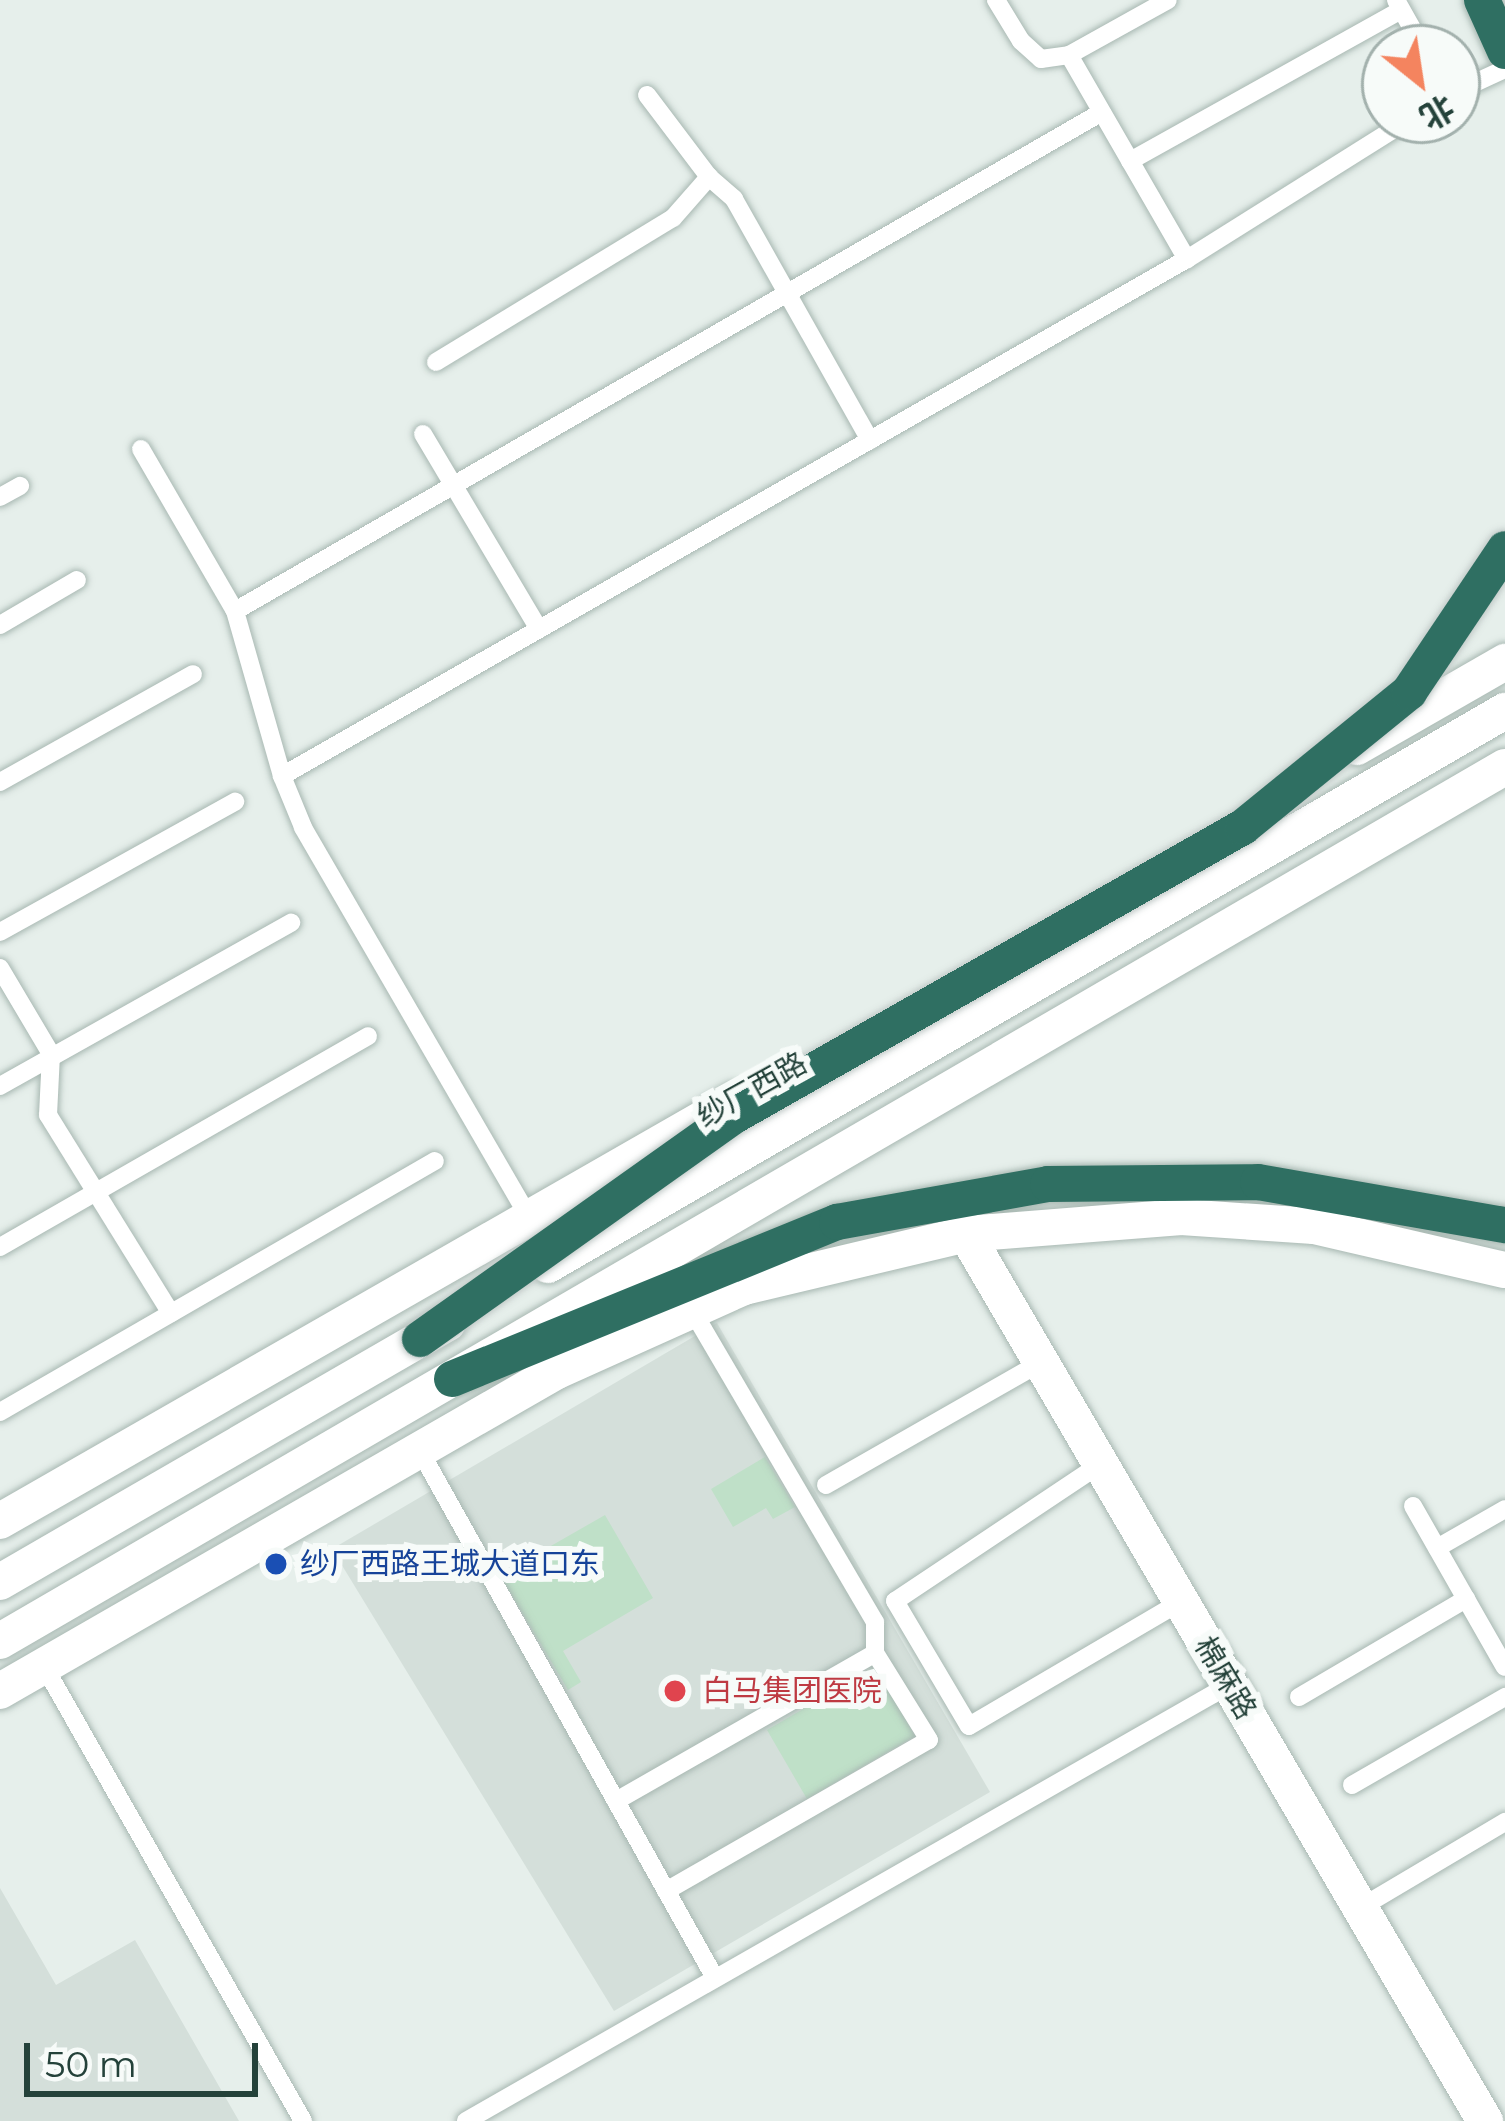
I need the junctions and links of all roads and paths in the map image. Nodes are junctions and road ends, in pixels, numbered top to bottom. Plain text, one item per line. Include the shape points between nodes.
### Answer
1 (996, 0) edge
2 (1168, 0) edge
3 (1486, 0) edge
4 (1398, 5) edge
5 (1505, 28) edge
6 (1505, 51) edge
7 (1069, 55) junction
8 (647, 95) dead end
9 (1102, 112) junction
10 (1371, 144) edge
11 (1130, 160) junction
12 (709, 177) junction
13 (1187, 260) junction
14 (786, 294) junction
15 (436, 362) dead end
16 (423, 434) dead end
17 (870, 440) junction
18 (141, 449) dead end
19 (454, 485) junction
20 (20, 486) dead end
21 (0, 497) edge
22 (1505, 550) edge
23 (77, 580) dead end
24 (235, 611) junction
25 (0, 625) edge
26 (539, 629) junction
27 (1505, 662) edge
28 (193, 674) dead end
29 (1505, 706) edge
30 (1505, 767) edge
31 (282, 776) junction
32 (0, 782) edge
33 (236, 802) dead end
34 (291, 923) dead end
35 (0, 932) edge
36 (0, 968) edge
37 (368, 1036) dead end
38 (51, 1054) junction
39 (0, 1086) edge
40 (435, 1161) dead end
41 (1258, 1182) junction
42 (96, 1192) junction
43 (1505, 1205) edge
44 (527, 1214) junction
45 (1505, 1225) edge
46 (966, 1234) junction
47 (0, 1247) edge
48 (1505, 1270) edge
49 (691, 1309) junction
50 (171, 1313) junction
51 (420, 1339) junction
52 (1040, 1363) junction
53 (452, 1379) junction
54 (0, 1412) edge
55 (419, 1450) junction
56 (1099, 1465) junction
57 (826, 1485) dead end
58 (1413, 1506) dead end
59 (1505, 1509) edge
60 (0, 1521) edge
61 (1437, 1548) junction
62 (0, 1582) edge
63 (1466, 1599) junction
64 (1180, 1603) junction
65 (0, 1641) edge
66 (1499, 1644) edge
67 (874, 1653) junction
68 (44, 1666) junction
69 (1505, 1666) edge
70 (1229, 1685) junction
71 (0, 1691) edge
72 (1299, 1697) dead end
73 (1505, 1697) edge
74 (1352, 1786) dead end
75 (616, 1801) junction
76 (1505, 1822) edge
77 (666, 1892) junction
78 (1360, 1909) junction
79 (715, 1978) junction
80 (303, 2121) edge
81 (466, 2121) edge
82 (1485, 2121) edge

1 - 7 lane via 1041,58
2 - 7 lane
3 - 5 main road
3 - 6 highway
4 - 11 lane
7 - 9 lane
8 - 12 lane
9 - 11 lane
9 - 14 lane
10 - 13 lane
11 - 13 lane
12 - 14 lane via 734,199
12 - 15 lane via 674,218
13 - 17 lane
14 - 17 lane
14 - 19 lane
16 - 19 lane
17 - 26 lane
18 - 24 lane
19 - 24 lane
19 - 26 lane
20 - 21 lane
22 - 51 highway, bridge via 1409,692 1243,827 734,1116
23 - 25 lane
24 - 31 lane
26 - 31 lane
27 - 44 main road, 纱厂西路
28 - 32 lane
29 - 51 main road, bridge
30 - 53 main road
31 - 44 lane via 303,827
33 - 35 lane
34 - 38 lane
36 - 38 lane
37 - 42 lane
38 - 39 lane
38 - 42 lane via 47,1115
40 - 50 lane
41 - 43 highway
41 - 45 highway
41 - 53 highway via 1048,1184 837,1222
42 - 47 lane
42 - 50 lane
44 - 60 main road, 纱厂西路
46 - 48 main road via 1239,1218 1397,1241
46 - 49 main road via 838,1261
46 - 52 main road, 棉麻路
49 - 55 main road via 557,1370
49 - 67 lane via 875,1622
50 - 54 lane
51 - 62 main road
52 - 56 main road, 棉麻路
52 - 57 lane
53 - 65 main road
55 - 68 main road
55 - 75 lane
56 - 64 main road, 棉麻路
56 - 64 lane via 896,1601 969,1726
58 - 61 lane
59 - 61 lane
61 - 63 lane
63 - 66 lane
63 - 72 lane
64 - 70 main road, 棉麻路
66 - 69 lane
67 - 75 lane
67 - 77 lane via 929,1740
68 - 71 main road
68 - 80 lane
70 - 78 main road, 棉麻路
70 - 79 lane
73 - 74 lane
75 - 77 lane
76 - 78 lane
77 - 79 lane
78 - 82 main road, 棉麻路
79 - 81 lane

